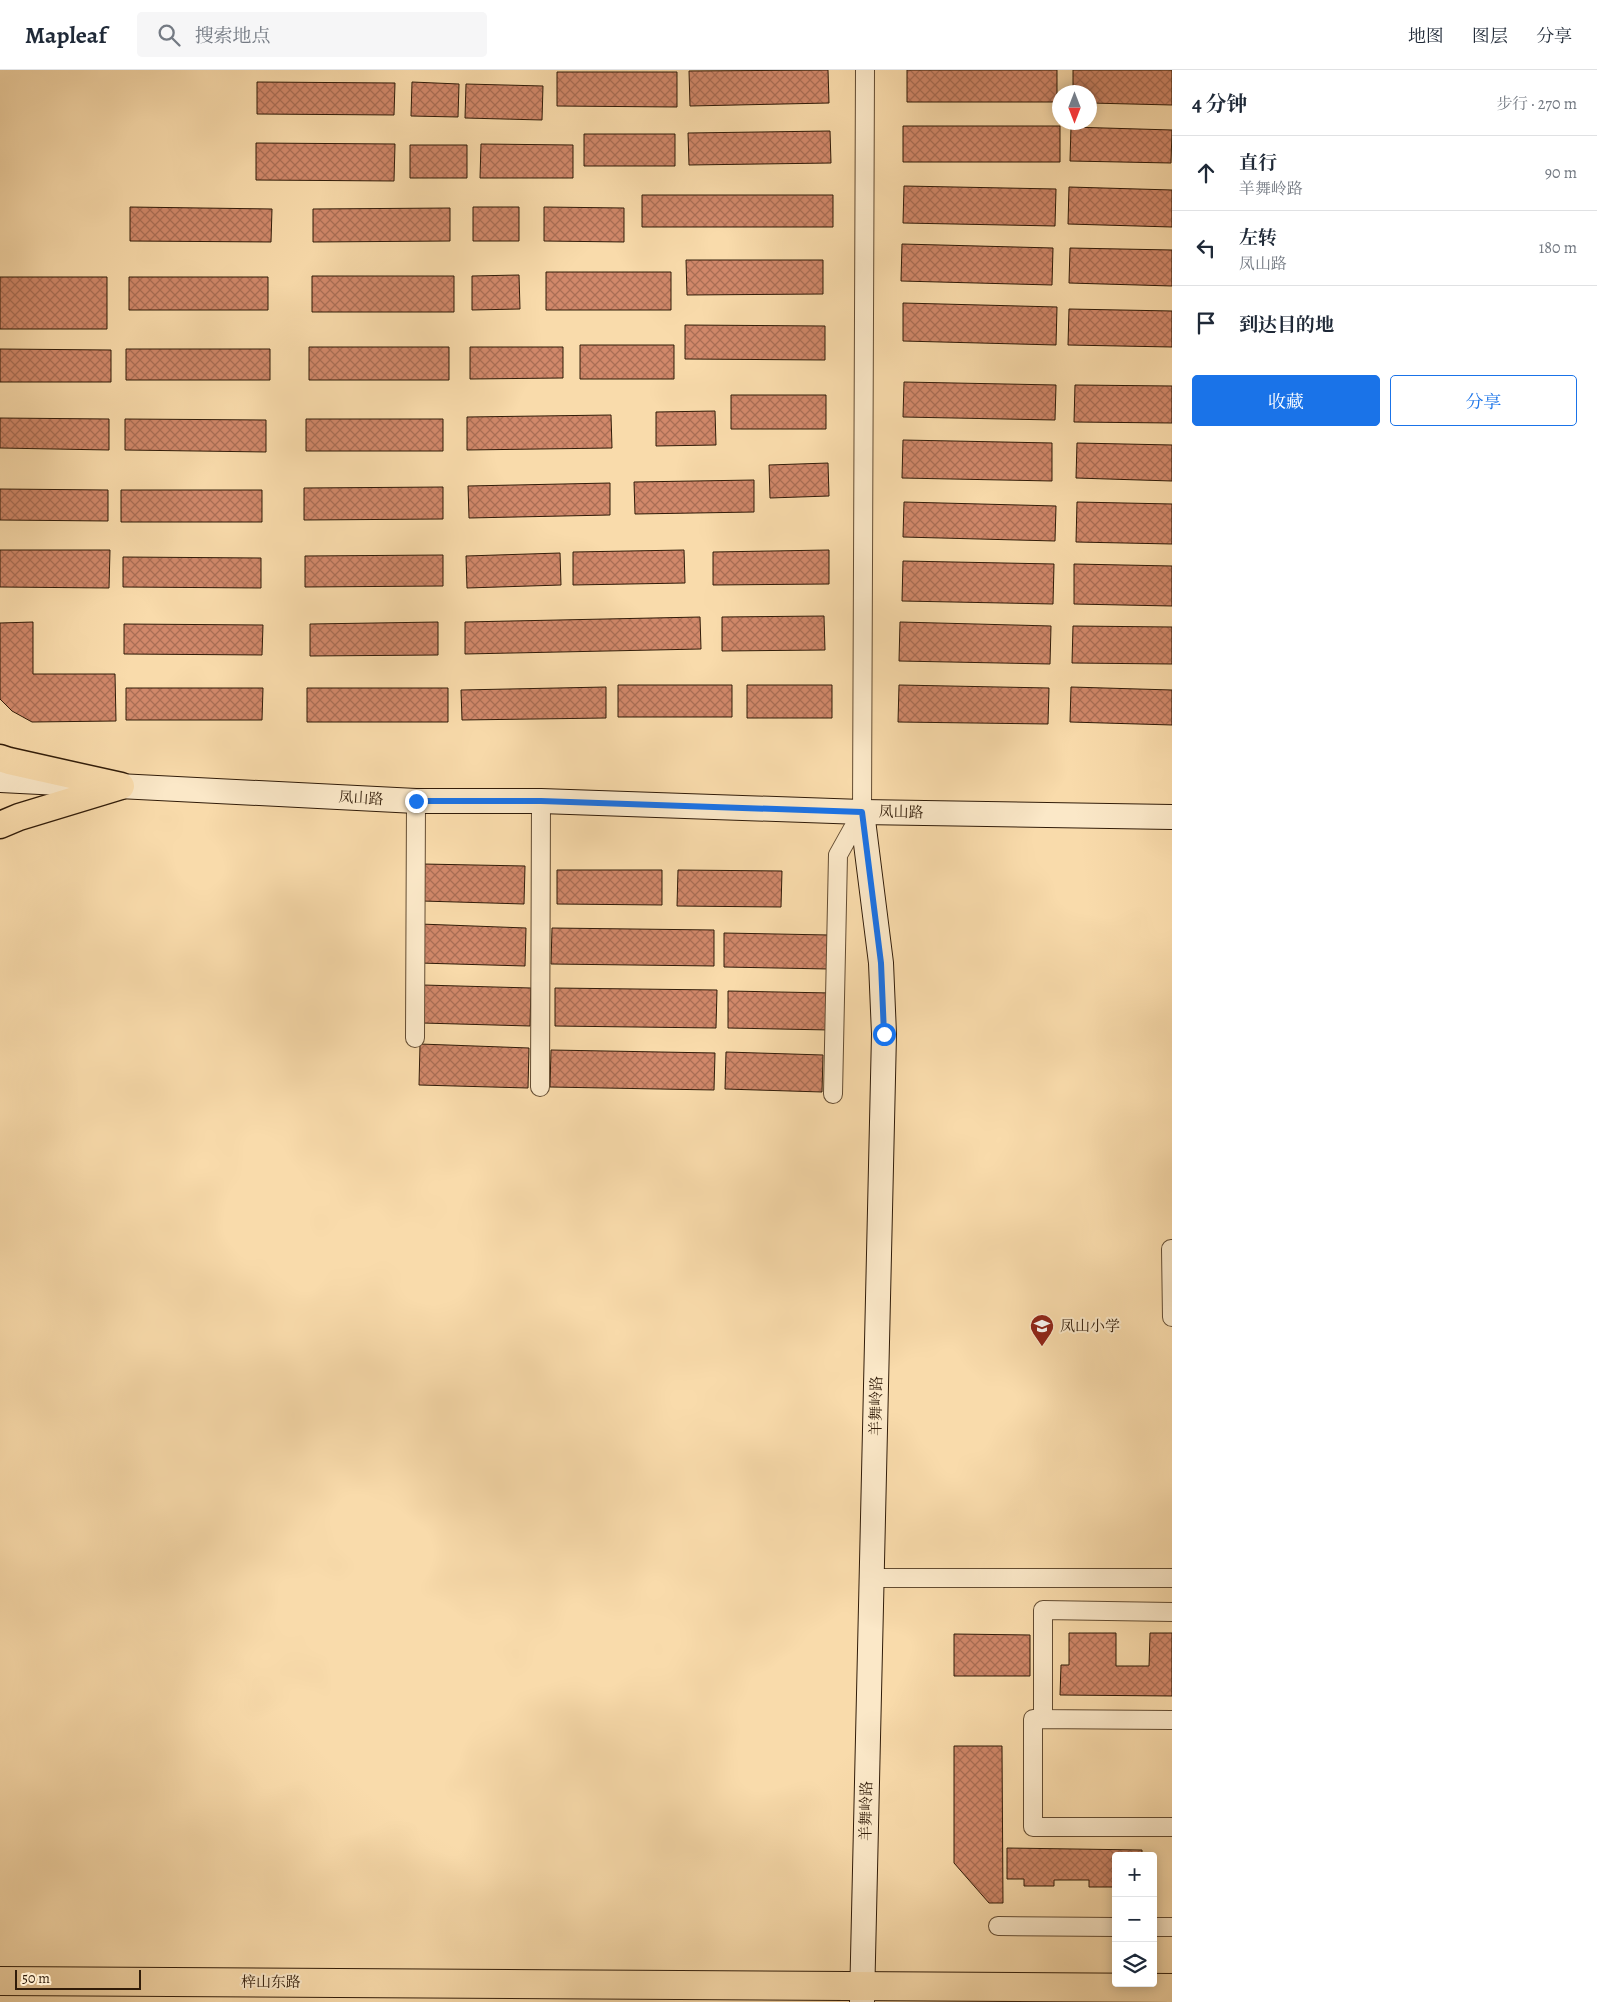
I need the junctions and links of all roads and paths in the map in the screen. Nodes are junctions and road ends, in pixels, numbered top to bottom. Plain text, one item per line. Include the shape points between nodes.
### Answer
1 (865, 70) edge
2 (0, 758) edge
3 (0, 780) edge
4 (121, 786) junction
5 (416, 801) junction
6 (541, 801) junction
7 (862, 812) junction
8 (1172, 817) edge
9 (0, 825) edge
10 (415, 1038) dead end
11 (540, 1087) dead end
12 (832, 1094) dead end
13 (1170, 1248) dead end
14 (1172, 1317) edge
15 (872, 1578) junction
16 (1172, 1578) edge
17 (1172, 1612) edge
18 (1042, 1719) junction
19 (1172, 1720) edge
20 (1172, 1827) edge
21 (998, 1926) dead end
22 (1112, 1927) edge
23 (1157, 1927) edge
24 (1172, 1928) edge
25 (0, 1981) edge
26 (1172, 1988) edge
27 (862, 1994) edge

1 - 7 street
2 - 4 main road
3 - 4 street, 凤山路
4 - 5 street, 凤山路
4 - 9 main road
5 - 6 street, 凤山路
5 - 10 street
6 - 7 street, 凤山路
6 - 11 street
7 - 8 street, 凤山路
7 - 12 street via 838,855
7 - 15 street, 羊舞岭路 via 881,963 884,1034
13 - 14 street
15 - 16 street
15 - 27 street, 羊舞岭路
17 - 18 street via 1043,1610
18 - 19 street
18 - 20 street via 1033,1719 1033,1827
21 - 22 street
23 - 24 street
25 - 27 highway, 梓山东路
26 - 27 highway, 梓山东路

